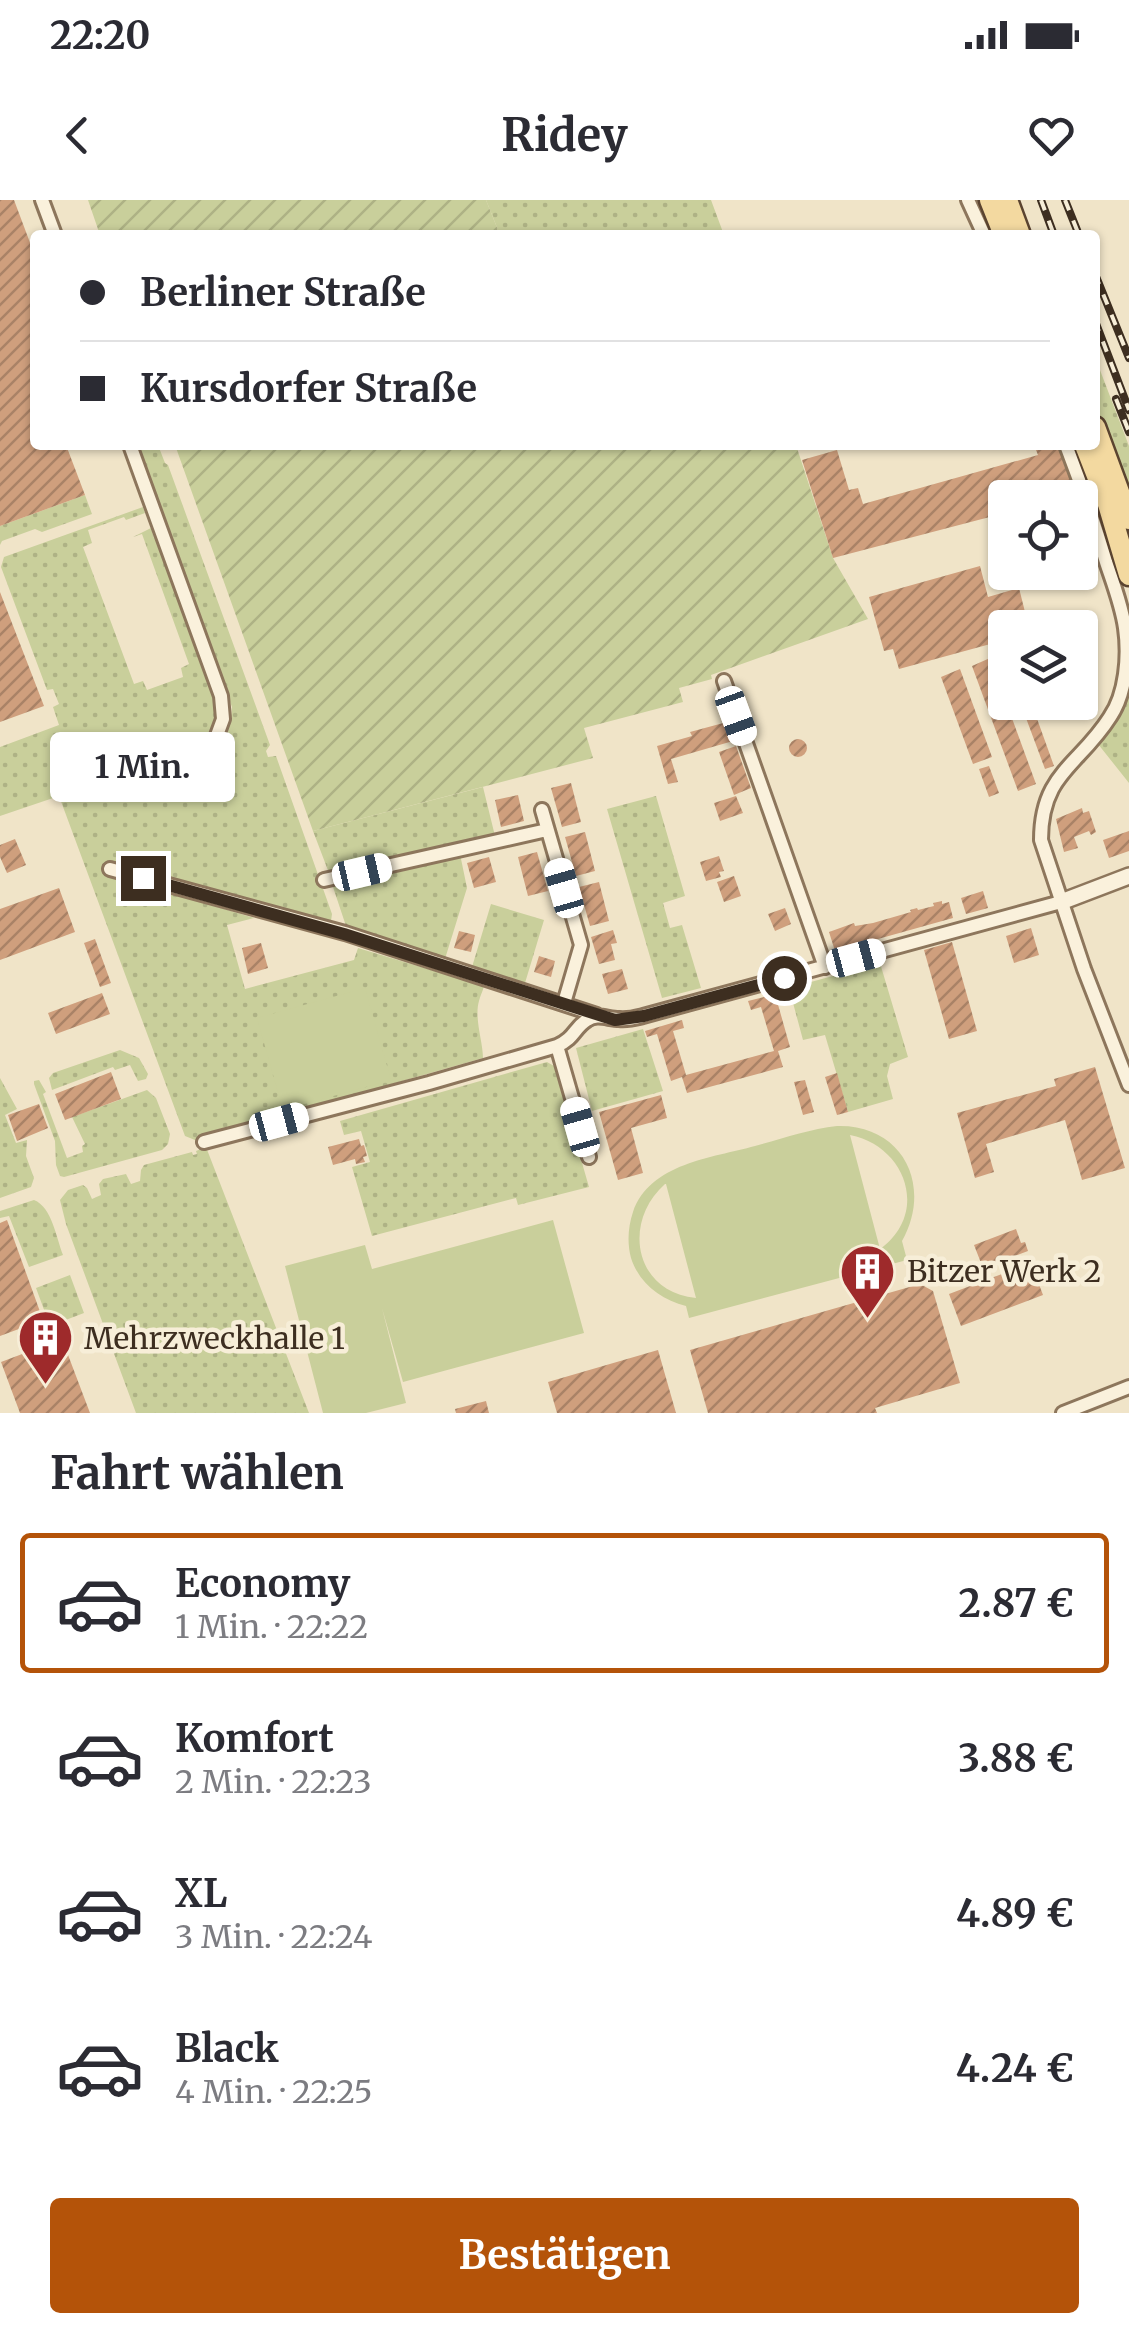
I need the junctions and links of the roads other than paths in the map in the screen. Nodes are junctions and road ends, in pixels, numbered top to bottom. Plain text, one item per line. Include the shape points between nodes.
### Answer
1 (42, 200) edge
2 (968, 200) edge
3 (990, 200) edge
4 (1007, 200) edge
5 (52, 230) edge
6 (982, 230) edge
7 (1002, 230) edge
8 (1018, 230) edge
9 (1100, 441) edge
10 (132, 450) edge
11 (1068, 450) edge
12 (1087, 450) edge
13 (1129, 519) edge
14 (1129, 574) edge
15 (724, 680) dead end
16 (216, 738) dead end
17 (542, 810) dead end
18 (548, 830) junction
19 (110, 869) dead end
20 (1129, 876) edge
21 (324, 880) dead end
22 (1061, 902) junction
23 (826, 966) junction
24 (564, 1003) junction
25 (600, 1016) junction
26 (556, 1046) junction
27 (1129, 1085) edge
28 (204, 1142) dead end
29 (588, 1157) dead end
30 (1129, 1388) edge
31 (1063, 1413) edge

1 - 5 street
2 - 6 street
3 - 7 main road
4 - 8 main road
9 - 13 main road
10 - 16 street via 221,696
11 - 22 street via 1114,584 1127,646 1123,690 1111,716 1062,771 1041,820
12 - 14 main road
15 - 23 street
17 - 18 street
18 - 21 street
18 - 24 street via 581,945
19 - 24 street
20 - 22 street
22 - 23 street
22 - 27 street
23 - 25 street via 628,1019
24 - 25 street
25 - 26 street
26 - 28 street
26 - 29 street
30 - 31 street

